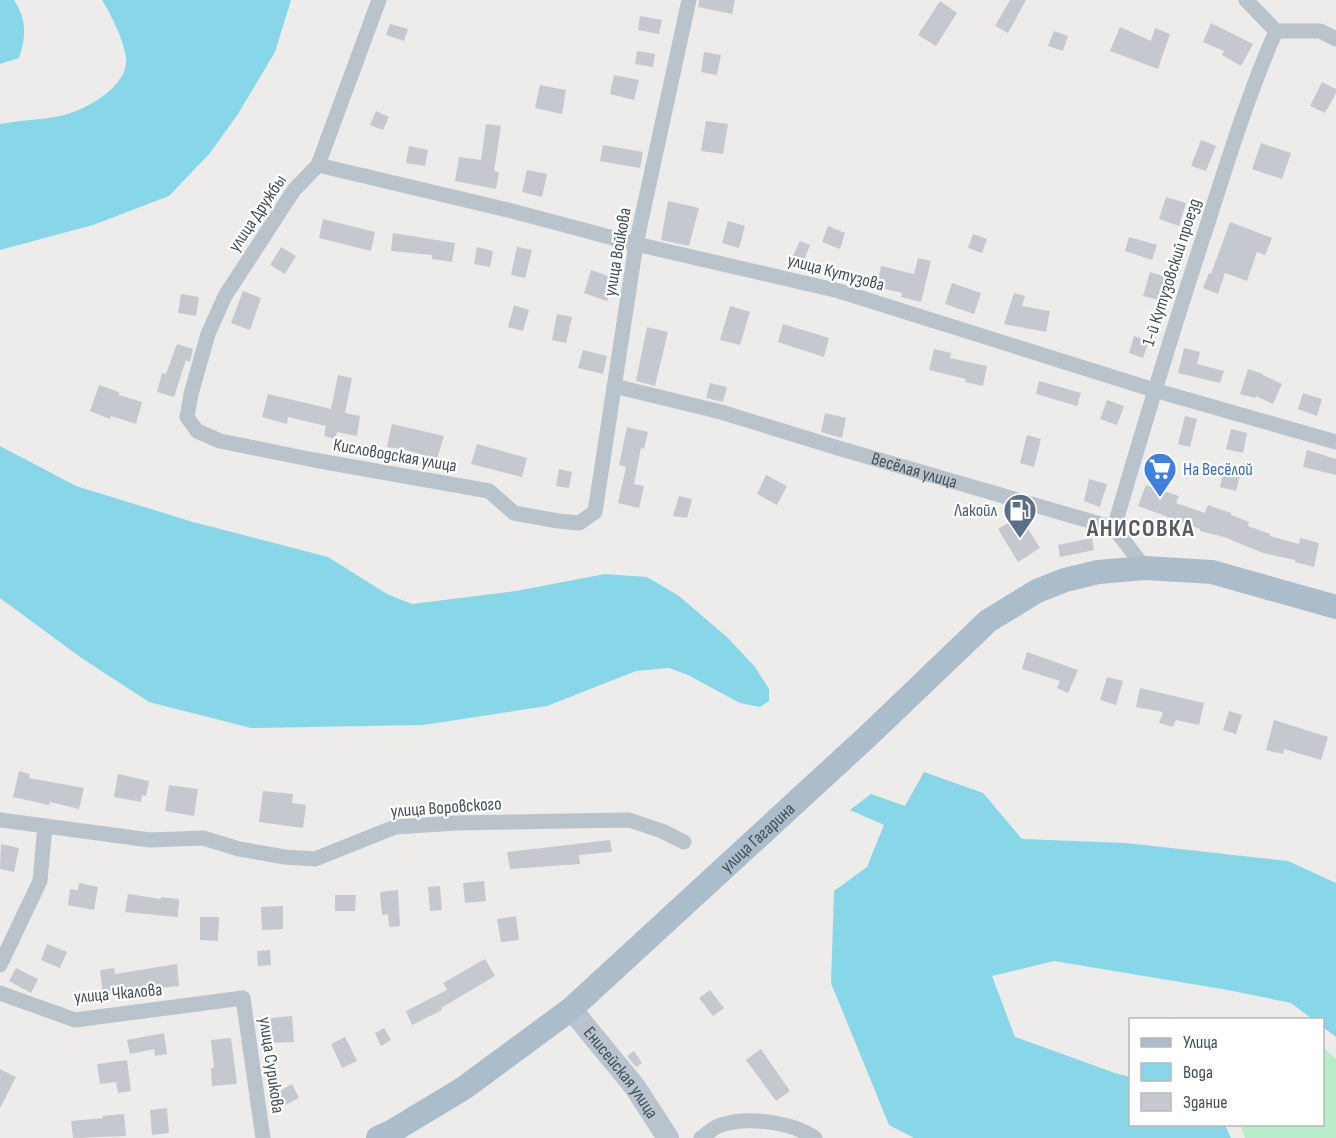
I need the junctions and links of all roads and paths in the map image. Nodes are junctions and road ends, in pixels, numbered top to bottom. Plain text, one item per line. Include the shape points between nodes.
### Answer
1 (379, 0) edge
2 (689, 0) edge
3 (1246, 0) edge
4 (1276, 31) junction
5 (1336, 39) edge
6 (318, 165) junction
7 (636, 244) junction
8 (614, 386) junction
9 (1154, 390) junction
10 (187, 417) joint
11 (1336, 442) edge
12 (595, 512) joint
13 (1114, 528) junction
14 (1145, 568) junction
15 (1336, 607) edge
16 (0, 820) edge
17 (45, 826) junction
18 (684, 842) dead end
19 (0, 965) edge
20 (0, 993) edge
21 (243, 998) joint
22 (571, 1009) junction
23 (263, 1138) edge
24 (378, 1138) edge
25 (668, 1138) edge
26 (701, 1138) edge
27 (814, 1138) edge

1 - 6 street, улица Дружбы
2 - 7 street, улица Войкова
3 - 4 street
4 - 5 street via 1320,31
4 - 9 street, 1-й Кутузовский проезд via 1255,80
6 - 7 street, улица Кутузова
6 - 10 street, улица Дружбы via 294,190 225,296 208,334
7 - 8 street, улица Войкова
7 - 9 street, улица Кутузова via 839,291
8 - 12 street, улица Войкова
8 - 13 street, Весёлая улица via 721,412
9 - 11 street, улица Кутузова
9 - 13 street, 1-й Кутузовский проезд
10 - 12 street, Кисловодская улица via 197,431 220,441 489,491 514,513 579,523
13 - 14 street
14 - 15 main road via 1212,572
14 - 22 main road, улица Гагарина via 1098,572 1065,580 1037,591 988,621
16 - 17 street, улица Воровского
17 - 18 street, улица Воровского via 150,840 204,838 239,849 315,859 395,827 457,823 629,820
17 - 19 street via 40,881
20 - 21 street, улица Чкалова via 75,1020
21 - 23 street, улица Сурикова
22 - 24 main road, улица Гагарина via 464,1088
22 - 25 street, Енисейская улица via 635,1087
26 - 27 street via 720,1125 756,1120 786,1126

